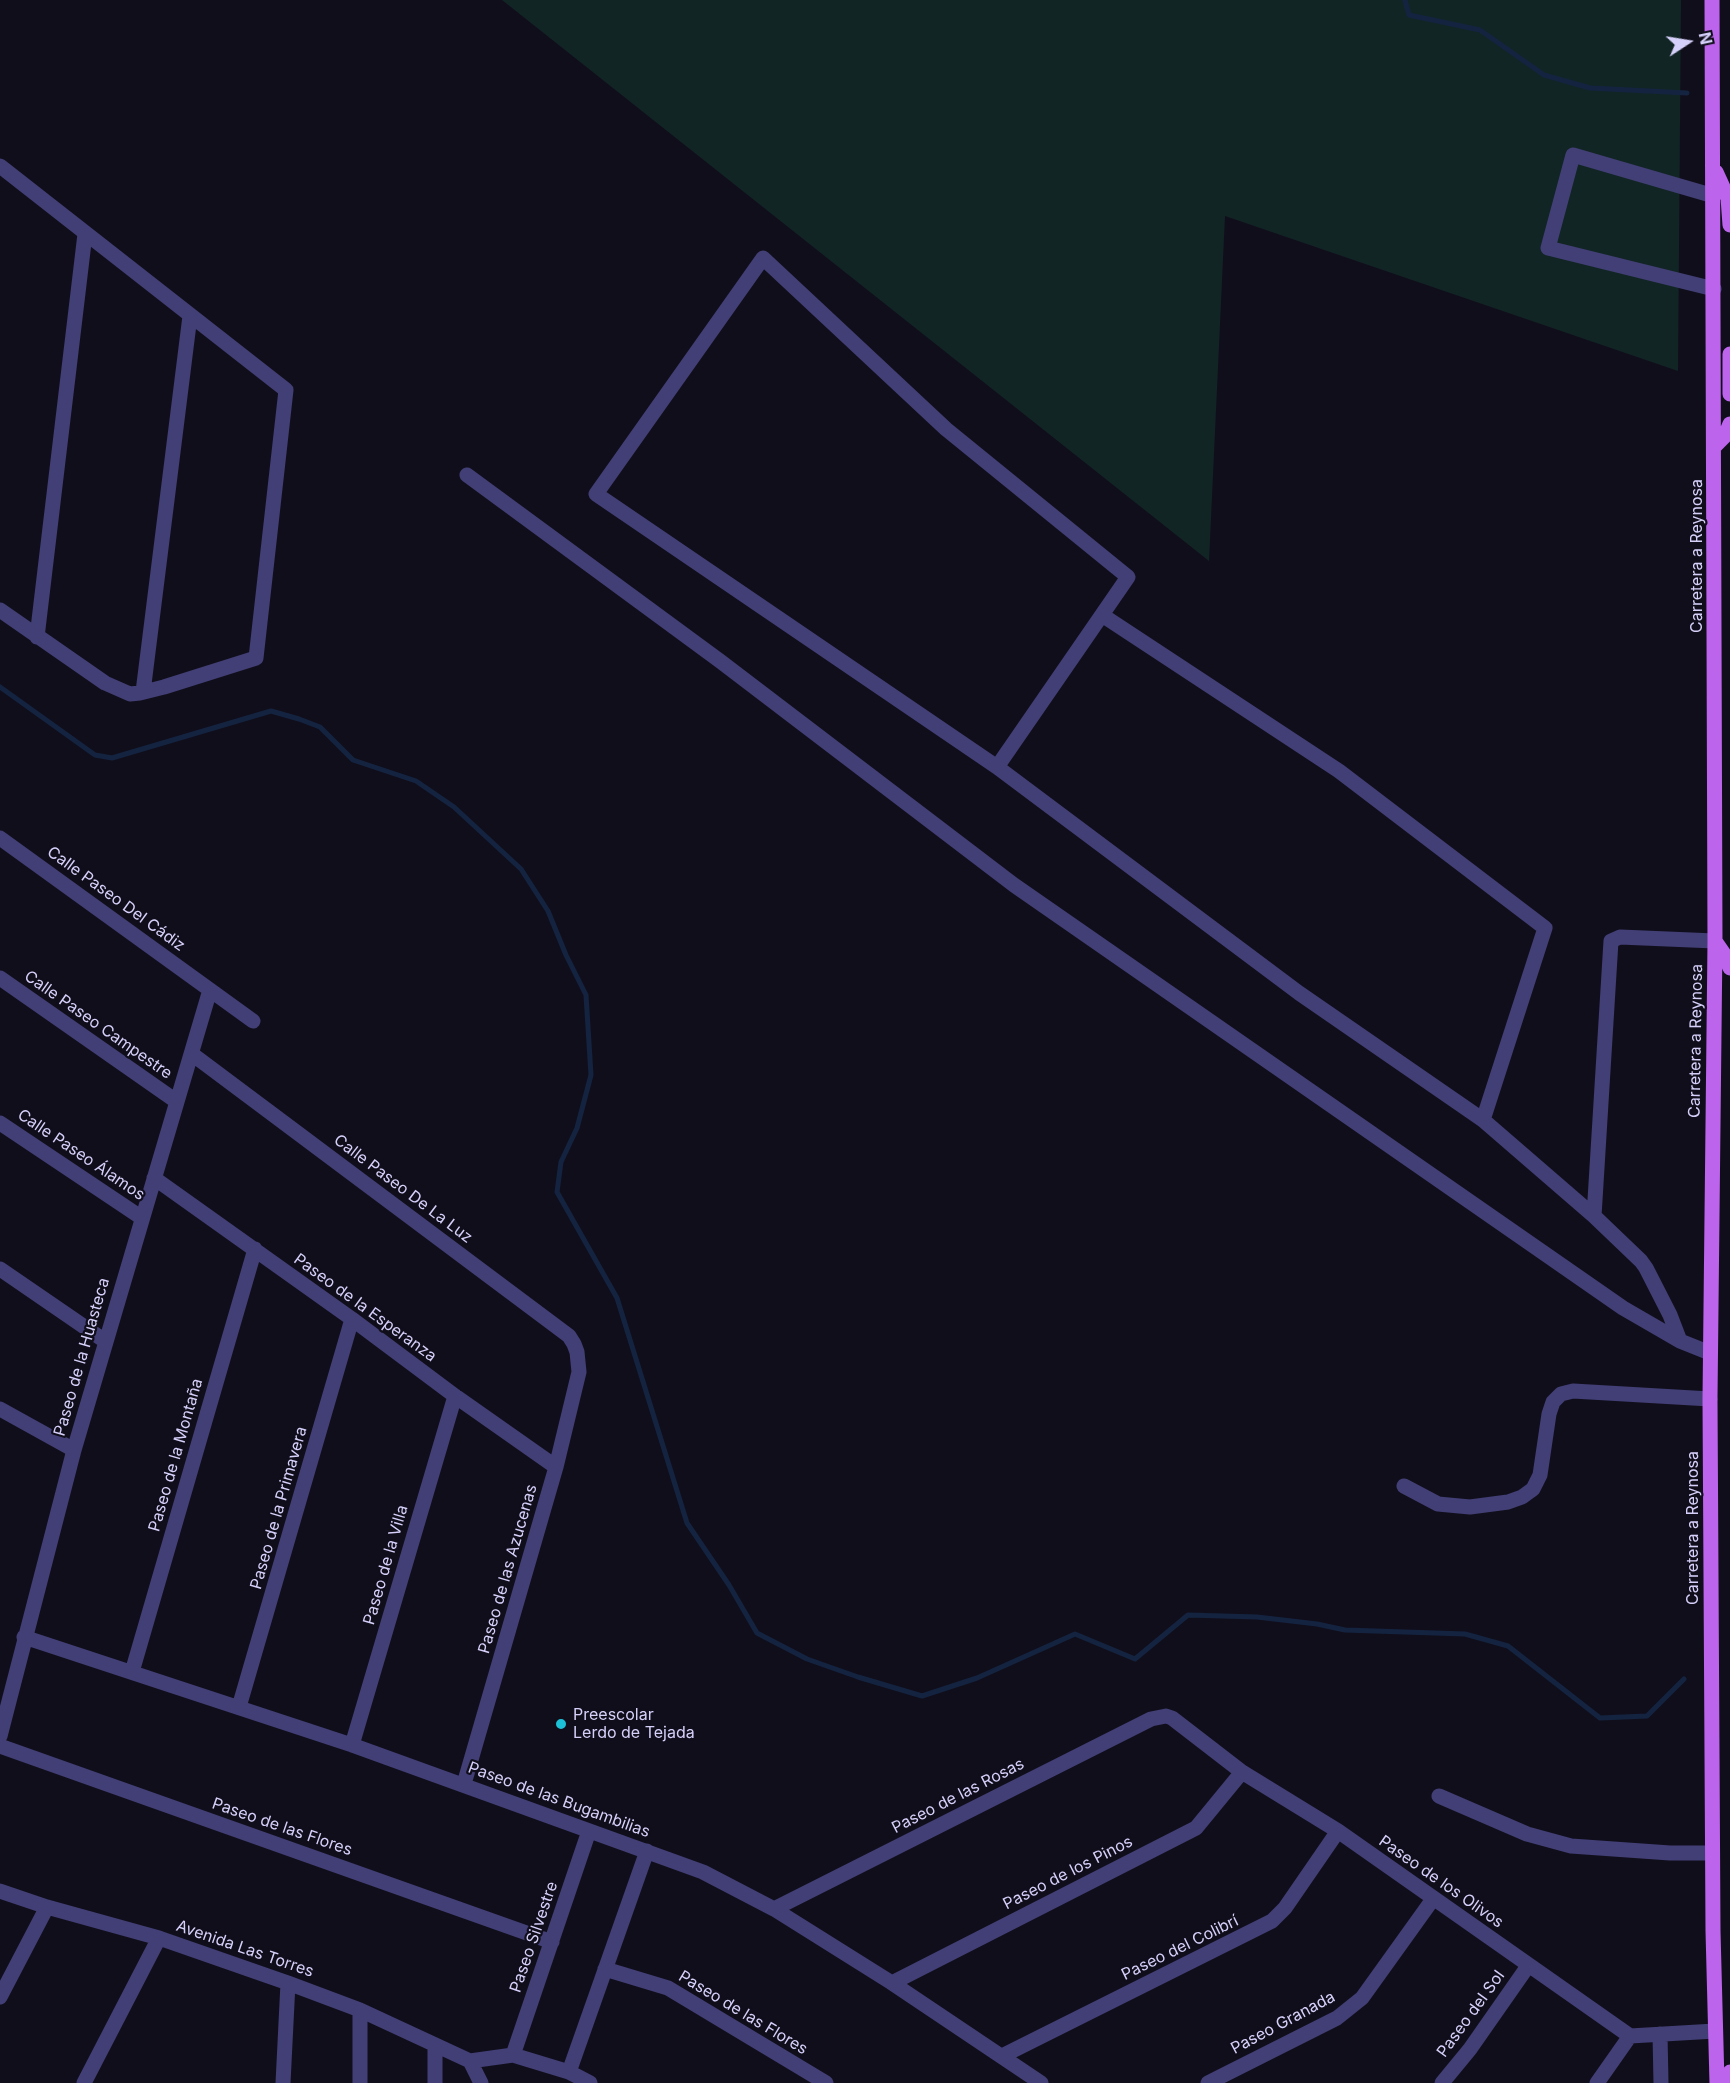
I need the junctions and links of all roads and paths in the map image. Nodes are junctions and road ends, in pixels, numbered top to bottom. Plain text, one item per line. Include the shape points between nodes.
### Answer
1 (1712, 0) edge
2 (0, 166) edge
3 (1714, 170) junction
4 (1714, 196) junction
5 (1730, 225) edge
6 (86, 234) junction
7 (1714, 289) junction
8 (190, 316) junction
9 (1730, 354) edge
10 (1730, 394) edge
11 (1730, 424) edge
12 (1715, 446) junction
13 (467, 475) dead end
14 (0, 610) edge
15 (1102, 615) junction
16 (36, 637) junction
17 (143, 692) junction
18 (997, 767) junction
19 (0, 838) edge
20 (1715, 941) junction
21 (1730, 968) edge
22 (0, 978) edge
23 (210, 990) junction
24 (253, 1022) dead end
25 (192, 1054) junction
26 (176, 1101) junction
27 (1483, 1120) junction
28 (0, 1122) edge
29 (154, 1178) junction
30 (1594, 1216) junction
31 (142, 1218) junction
32 (255, 1249) junction
33 (0, 1269) edge
34 (352, 1319) junction
35 (105, 1341) junction
36 (1680, 1341) junction
37 (1710, 1353) junction
38 (579, 1362) joint
39 (455, 1396) junction
40 (1710, 1399) junction
41 (0, 1408) edge
42 (74, 1450) junction
43 (556, 1467) junction
44 (1404, 1486) dead end
45 (24, 1637) junction
46 (132, 1672) junction
47 (240, 1707) junction
48 (1159, 1717) joint
49 (0, 1736) edge
50 (352, 1745) junction
51 (0, 1746) edge
52 (1242, 1772) junction
53 (464, 1784) junction
54 (1439, 1796) dead end
55 (1338, 1830) junction
56 (589, 1831) junction
57 (647, 1851) junction
58 (1712, 1853) junction
59 (0, 1891) edge
60 (1432, 1899) junction
61 (47, 1907) junction
62 (774, 1909) junction
63 (159, 1938) junction
64 (552, 1942) junction
65 (1528, 1966) junction
66 (605, 1969) junction
67 (288, 1983) junction
68 (892, 1983) junction
69 (0, 1997) edge
70 (360, 2010) junction
71 (1715, 2031) junction
72 (1660, 2034) junction
73 (1630, 2037) junction
74 (435, 2045) junction
75 (513, 2055) junction
76 (1002, 2056) junction
77 (470, 2061) junction
78 (569, 2072) junction
79 (1730, 2072) edge
80 (84, 2083) edge
81 (283, 2083) edge
82 (360, 2083) edge
83 (435, 2083) edge
84 (481, 2083) edge
85 (590, 2083) edge
86 (826, 2083) edge
87 (1041, 2083) edge
88 (1208, 2083) edge
89 (1442, 2083) edge
90 (1597, 2083) edge
91 (1661, 2083) edge
92 (1717, 2083) edge
93 (1730, 2083) edge

1 - 3 main road, Carretera a Reynosa
2 - 6 street
3 - 4 main road, Carretera a Reynosa
3 - 5 main road via 1728,198
4 - 7 main road, Carretera a Reynosa
4 - 7 street via 1573,155 1548,248
6 - 8 street
6 - 16 street
7 - 12 main road, Carretera a Reynosa
8 - 17 street
8 - 17 street via 286,390 256,657
9 - 10 main road
11 - 12 main road
12 - 20 main road, Carretera a Reynosa
13 - 36 street via 1014,885 1623,1308
14 - 16 street
15 - 18 street
15 - 18 street via 1128,577 946,429 763,258 596,494
15 - 27 street via 1339,771 1545,928
16 - 17 street via 105,683 130,694
18 - 27 street via 1299,993
19 - 23 street, Calle Paseo Del Cádiz
20 - 21 main road
20 - 30 street via 1620,937 1611,941
20 - 37 main road, Carretera a Reynosa
22 - 26 street, Calle Paseo Campestre
23 - 24 street, Calle Paseo Del Cádiz
23 - 25 street, Paseo de la Huasteca
25 - 26 street, Paseo de la Huasteca
25 - 38 street, Calle Paseo De La Luz via 568,1336
26 - 29 street, Paseo de la Huasteca
27 - 30 street
28 - 31 street, Calle Paseo Álamos
29 - 31 street, Paseo de la Huasteca
29 - 32 street, Paseo de la Esperanza
30 - 36 street via 1646,1268
31 - 35 street, Paseo de la Huasteca
32 - 34 street, Paseo de la Esperanza
32 - 46 street, Paseo de la Montaña
33 - 35 street
34 - 39 street, Paseo de la Esperanza
34 - 47 street, Paseo de la Primavera
35 - 42 street, Paseo de la Huasteca
36 - 37 street
37 - 40 main road, Carretera a Reynosa
38 - 43 street, Paseo de las Azucenas
39 - 43 street, Paseo de la Esperanza
39 - 50 street, Paseo de la Villa
40 - 44 street via 1573,1391 1561,1394 1549,1414 1540,1475 1533,1489 1522,1497 1470,1507 1438,1504
40 - 58 main road, Carretera a Reynosa
41 - 42 street
42 - 45 street, Paseo de la Huasteca
43 - 53 street, Paseo de las Azucenas
45 - 46 street, Paseo de las Bugambilias
45 - 49 street, Paseo de la Huasteca
46 - 47 street, Paseo de las Bugambilias
47 - 50 street, Paseo de las Bugambilias
48 - 52 street, Paseo de los Olivos via 1172,1718
48 - 62 street, Paseo de las Rosas
50 - 53 street, Paseo de las Bugambilias
51 - 64 street, Paseo de las Flores
52 - 55 street, Paseo de los Olivos
52 - 68 street, Paseo de los Pinos via 1196,1828
53 - 56 street, Paseo de las Bugambilias
54 - 58 street via 1527,1834 1571,1846
55 - 60 street, Paseo de los Olivos
55 - 76 street, Paseo del Colibrí via 1272,1921
56 - 57 street, Paseo de las Bugambilias
56 - 64 street, Paseo Silvestre
57 - 62 street, Paseo de las Bugambilias via 703,1872
57 - 66 street
58 - 71 main road, Carretera a Reynosa
59 - 61 street, Avenida Las Torres
60 - 65 street, Paseo de los Olivos
60 - 88 street, Paseo Granada via 1362,1998 1337,2018
61 - 63 street, Avenida Las Torres
61 - 69 street
62 - 68 street, Paseo de las Bugambilias
63 - 67 street, Avenida Las Torres
63 - 80 street
64 - 75 street, Paseo Silvestre
65 - 73 street, Paseo de los Olivos
65 - 89 street, Paseo del Sol
66 - 78 street
66 - 86 street, Paseo de las Flores via 668,1988
67 - 70 street, Avenida Las Torres
67 - 81 street
68 - 76 street, Paseo de las Bugambilias
70 - 74 street, Avenida Las Torres
70 - 82 street
71 - 72 street
71 - 92 main road, Carretera a Reynosa
72 - 73 street
72 - 91 street
73 - 90 street
74 - 77 street, Avenida Las Torres
74 - 83 street
75 - 77 street
75 - 78 street
76 - 87 street, Paseo de las Bugambilias
77 - 84 street
78 - 85 street
79 - 93 main road

